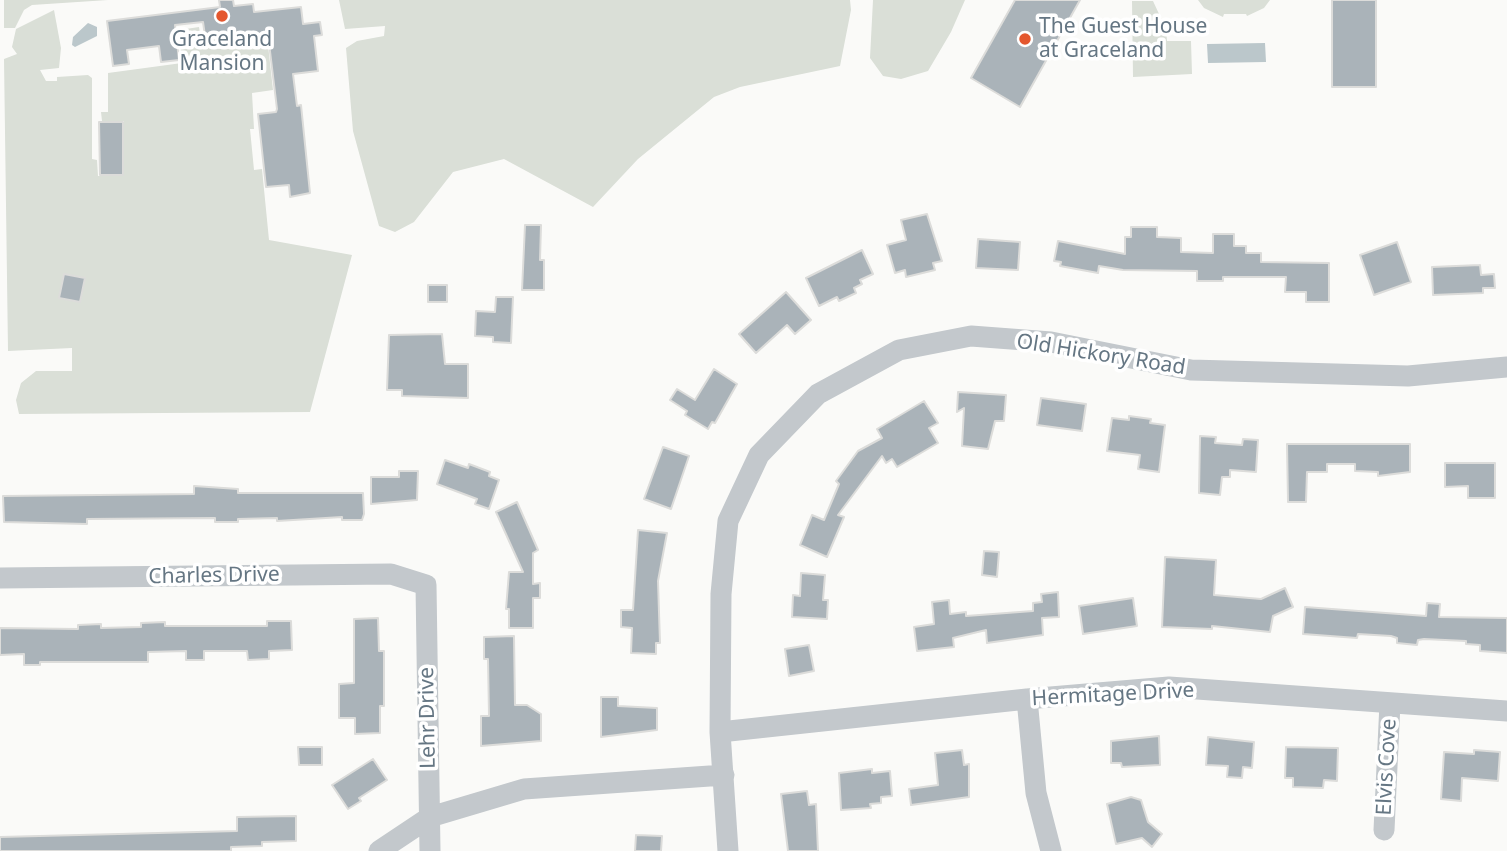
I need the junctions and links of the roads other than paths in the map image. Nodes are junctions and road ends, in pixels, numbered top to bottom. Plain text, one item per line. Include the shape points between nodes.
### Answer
1 (1507, 367) edge
2 (0, 578) edge
3 (426, 585) joint
4 (1027, 699) junction
5 (1390, 704) junction
6 (1507, 711) edge
7 (720, 732) junction
8 (724, 775) junction
9 (430, 817) junction
10 (1384, 830) dead end
11 (379, 851) edge
12 (430, 851) edge
13 (728, 851) edge
14 (1051, 851) edge

1 - 7 street, Old Hickory Road via 1408,376 1191,370 1051,342 971,336 899,350 818,394 759,455 728,521 721,594
2 - 3 street, Charles Drive via 391,574
3 - 9 street, Lehr Drive
4 - 5 street, Hermitage Drive via 1170,687
4 - 7 street, Hermitage Drive
4 - 14 street via 1036,793
5 - 6 street, Hermitage Drive
5 - 10 street, Elvis Cove
7 - 8 street, Old Hickory Road
8 - 9 street via 524,789
8 - 13 street, Old Hickory Road
9 - 11 street
9 - 12 street, Lehr Drive

